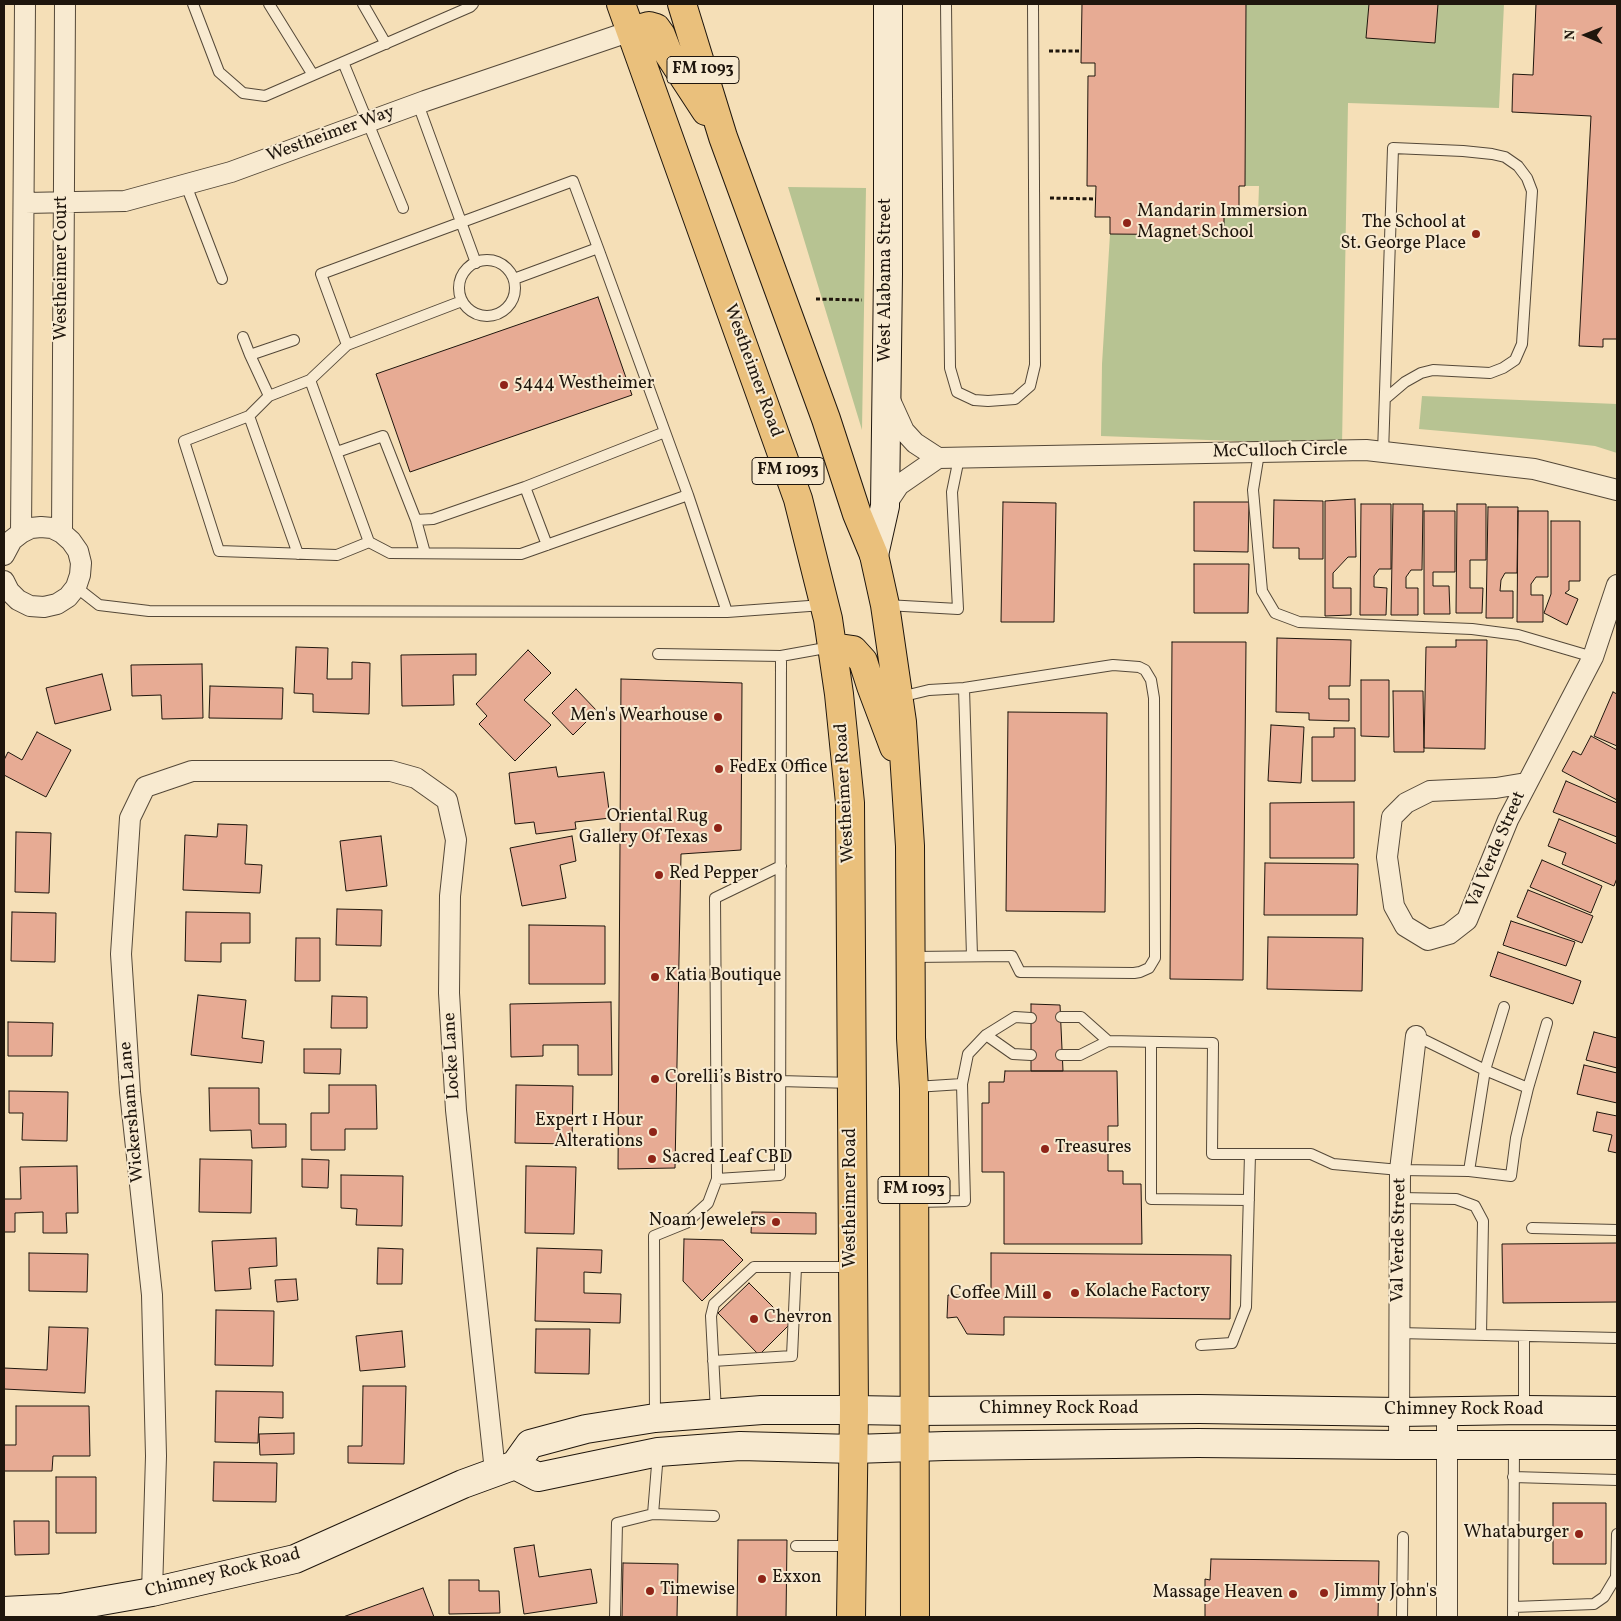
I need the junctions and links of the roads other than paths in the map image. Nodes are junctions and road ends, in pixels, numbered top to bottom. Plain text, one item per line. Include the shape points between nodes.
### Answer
1 (25, 4) edge
2 (65, 4) edge
3 (193, 4) edge
4 (269, 4) edge
5 (362, 4) edge
6 (621, 4) edge
7 (682, 4) edge
8 (888, 4) edge
9 (946, 4) edge
10 (1033, 4) edge
11 (469, 5) edge
12 (631, 31) junction
13 (386, 44) junction
14 (343, 62) junction
15 (313, 75) junction
16 (418, 104) junction
17 (368, 122) junction
18 (723, 137) junction
19 (186, 185) junction
20 (64, 202) junction
21 (25, 203) junction
22 (403, 208) dead end
23 (460, 222) junction
24 (598, 248) junction
25 (476, 263) junction
26 (514, 278) junction
27 (222, 279) dead end
28 (462, 301) junction
29 (243, 337) dead end
30 (294, 340) dead end
31 (347, 345) junction
32 (250, 355) junction
33 (310, 380) junction
34 (886, 392) junction
35 (269, 396) junction
36 (1386, 399) junction
37 (248, 416) junction
38 (665, 432) junction
39 (337, 452) junction
40 (1383, 452) junction
41 (1259, 453) junction
42 (938, 458) junction
43 (959, 458) junction
44 (525, 487) junction
45 (1617, 490) edge
46 (688, 495) junction
47 (885, 506) junction
48 (416, 520) junction
49 (21, 533) junction
50 (62, 533) junction
51 (369, 542) junction
52 (547, 545) junction
53 (424, 553) junction
54 (298, 554) junction
55 (4, 555) edge
56 (874, 555) junction
57 (1617, 586) edge
58 (76, 587) junction
59 (5, 588) edge
60 (824, 605) junction
61 (884, 605) junction
62 (727, 612) junction
63 (832, 647) junction
64 (658, 654) dead end
65 (781, 656) junction
66 (1593, 658) junction
67 (964, 688) junction
68 (898, 697) junction
69 (294, 771) joint
70 (906, 776) junction
71 (1526, 783) junction
72 (781, 866) junction
73 (972, 956) junction
74 (910, 957) junction
75 (1504, 1007) dead end
76 (1060, 1017) dead end
77 (1031, 1018) dead end
78 (1547, 1023) dead end
79 (986, 1035) junction
80 (1416, 1036) joint
81 (1108, 1041) junction
82 (1152, 1042) junction
83 (1031, 1055) dead end
84 (1062, 1055) dead end
85 (1485, 1070) junction
86 (780, 1081) junction
87 (852, 1083) junction
88 (962, 1084) junction
89 (914, 1088) junction
90 (1528, 1088) junction
91 (1250, 1154) junction
92 (1400, 1170) junction
93 (1469, 1171) junction
94 (717, 1179) junction
95 (1400, 1198) junction
96 (1249, 1200) junction
97 (914, 1202) junction
98 (1532, 1228) dead end
99 (1617, 1230) edge
100 (796, 1267) junction
101 (853, 1267) junction
102 (1398, 1333) junction
103 (1482, 1335) junction
104 (1524, 1336) junction
105 (1617, 1338) edge
106 (1201, 1345) dead end
107 (713, 1361) junction
108 (854, 1410) junction
109 (1524, 1410) junction
110 (914, 1411) junction
111 (1447, 1411) junction
112 (1617, 1411) edge
113 (1399, 1412) junction
114 (716, 1413) junction
115 (655, 1418) junction
116 (1399, 1445) junction
117 (1514, 1445) junction
118 (1617, 1445) edge
119 (1447, 1446) junction
120 (914, 1447) junction
121 (854, 1449) junction
122 (658, 1452) junction
123 (505, 1468) junction
124 (1513, 1477) junction
125 (1617, 1480) edge
126 (653, 1514) junction
127 (714, 1516) dead end
128 (1617, 1534) edge
129 (1403, 1537) dead end
130 (796, 1546) dead end
131 (852, 1546) junction
132 (152, 1592) junction
133 (4, 1611) edge
134 (1513, 1612) edge
135 (615, 1617) edge
136 (851, 1617) edge
137 (915, 1617) edge
138 (1402, 1617) edge
139 (1447, 1617) edge

1 - 21 street
2 - 20 street, Westheimer Court
3 - 15 lane via 219,72 244,93 265,96
4 - 15 lane
5 - 13 lane
6 - 12 main road, Westheimer Road / FM 1093
7 - 18 main road, FM 1093
8 - 34 main road, West Alabama Street
9 - 10 lane via 950,368 957,392 974,400 988,401 1015,399 1030,386 1035,365
11 - 13 lane
12 - 16 street, Westheimer Way
12 - 18 main road via 649,26 656,28 668,53
12 - 60 main road, Westheimer Road / FM 1093 via 798,499
13 - 14 lane
14 - 15 lane
14 - 17 lane
16 - 17 street, Westheimer Way
16 - 23 lane
17 - 19 street, Westheimer Way
17 - 22 lane
18 - 56 main road, FM 1093
19 - 20 street, Westheimer Way via 125,201
19 - 27 lane
20 - 21 street, Westheimer Way
20 - 50 street, Westheimer Court
21 - 49 street
23 - 24 lane via 574,181
23 - 25 lane
23 - 31 lane via 321,274
24 - 26 lane
24 - 38 lane
25 - 26 lane via 485,260 502,264
25 - 28 lane via 468,267 459,283
26 - 28 lane via 510,306 494,316 475,314
28 - 31 lane
29 - 32 lane
30 - 32 lane
31 - 33 lane
32 - 35 lane
33 - 35 lane
33 - 39 lane
34 - 42 street via 904,431 915,443
34 - 47 main road, West Alabama Street
35 - 37 lane
36 - 36 lane via 1421,373 1433,370 1490,373 1515,360 1522,344 1532,191 1518,166 1505,157 1463,151 1393,148
36 - 40 lane
37 - 54 lane
37 - 54 lane via 184,441 219,551
38 - 44 lane
38 - 46 lane
39 - 48 lane via 383,436
39 - 51 lane
40 - 41 street, McCulloch Circle
40 - 45 street, McCulloch Circle via 1534,469
41 - 43 street, McCulloch Circle
41 - 66 lane via 1252,490 1262,591 1275,613 1315,624 1472,629 1509,634
42 - 43 street, McCulloch Circle
42 - 47 street via 899,485
43 - 61 lane via 952,492 958,609
44 - 48 lane via 433,519
44 - 52 lane
46 - 52 lane
46 - 62 lane
47 - 56 main road, West Alabama Street
48 - 53 lane
49 - 50 street via 41,527
49 - 55 street via 12,540
50 - 58 street via 78,551 81,563
51 - 53 lane via 390,553
51 - 54 lane via 337,555
52 - 53 lane via 522,554
56 - 61 main road, FM 1093
57 - 66 street, Val Verde Street
58 - 59 street via 68,597 44,607 30,606
58 - 62 lane via 99,606 149,611
60 - 62 lane
60 - 63 main road, Westheimer Road / FM 1093
61 - 68 main road, FM 1093
63 - 65 lane
63 - 70 main road via 853,650 863,661
63 - 87 main road, Westheimer Road / FM 1093 via 850,803
64 - 65 lane
65 - 72 lane
66 - 71 street, Val Verde Street
67 - 68 lane via 928,690
67 - 73 lane
67 - 73 lane via 1113,665 1142,669 1150,677 1154,708 1153,963 1134,973 1020,972 1012,956
68 - 70 main road, FM 1093
69 - 123 street, Locke Lane via 392,772 416,778 447,800 456,840 450,896 449,994 456,1110
69 - 132 street, Wickersham Lane via 192,771 145,787 130,818 121,954 130,1092 152,1294 156,1456
70 - 74 main road, FM 1093
71 - 71 street, Val Verde Street via 1430,791 1406,803 1392,817 1387,857 1394,906 1405,926 1428,940 1449,934 1466,920
72 - 86 lane
72 - 94 lane via 715,898
73 - 74 lane
74 - 89 main road, FM 1093
75 - 85 lane
76 - 81 lane via 1081,1017
77 - 79 lane via 1015,1017
78 - 90 lane
79 - 83 lane via 1013,1054
79 - 88 lane via 968,1054
80 - 85 lane
80 - 92 street, Val Verde Street
81 - 82 lane
81 - 84 lane via 1080,1055
82 - 91 lane via 1213,1043 1212,1154
82 - 96 lane via 1151,1199
85 - 90 lane
85 - 93 lane
86 - 87 lane
86 - 94 lane via 780,1175
87 - 101 main road, Westheimer Road / FM 1093
88 - 89 lane
88 - 97 lane via 965,1201
89 - 97 main road, FM 1093
90 - 93 lane via 1511,1176
91 - 92 lane via 1311,1154 1333,1164
91 - 96 lane
92 - 93 lane
92 - 95 street, Val Verde Street
94 - 115 lane via 708,1203 686,1223 654,1236
95 - 102 street, Val Verde Street
95 - 103 lane via 1456,1199 1475,1206 1484,1221
96 - 106 lane via 1246,1307 1232,1343
97 - 110 main road, FM 1093
98 - 99 lane
100 - 101 lane
100 - 107 lane via 754,1267 714,1304 711,1316
100 - 107 lane via 792,1356
101 - 108 main road, Westheimer Road / FM 1093
102 - 103 lane
102 - 113 street, Val Verde Street
103 - 104 lane
104 - 105 lane
104 - 109 lane
107 - 114 lane
108 - 110 main road, Chimney Rock Road
108 - 114 main road, Chimney Rock Road
108 - 121 main road, Westheimer Road / FM 1093
109 - 111 main road, Chimney Rock Road
109 - 112 main road, Chimney Rock Road
110 - 113 main road, Chimney Rock Road via 1199,1409
110 - 120 main road, FM 1093
111 - 113 main road, Chimney Rock Road
111 - 119 street
113 - 116 street, Val Verde Street
114 - 115 main road, Chimney Rock Road
115 - 122 main road
115 - 123 main road, Chimney Rock Road via 586,1429 530,1444
116 - 119 main road, Chimney Rock Road
116 - 120 main road, Chimney Rock Road via 1198,1443
117 - 118 main road, Chimney Rock Road
117 - 119 main road, Chimney Rock Road
117 - 124 lane
119 - 139 street
120 - 121 main road, Chimney Rock Road
120 - 137 main road, FM 1093
121 - 122 main road, Chimney Rock Road via 740,1446
121 - 131 main road, Westheimer Road / FM 1093
122 - 123 main road, Chimney Rock Road via 538,1477
122 - 126 lane
123 - 132 main road, Chimney Rock Road via 295,1559
124 - 125 lane
124 - 134 lane
126 - 127 lane
126 - 135 lane via 617,1523
128 - 134 lane via 1616,1577 1604,1597 1594,1604
129 - 138 lane
130 - 131 lane
131 - 136 main road, Westheimer Road / FM 1093
132 - 133 main road, Chimney Rock Road via 61,1608

